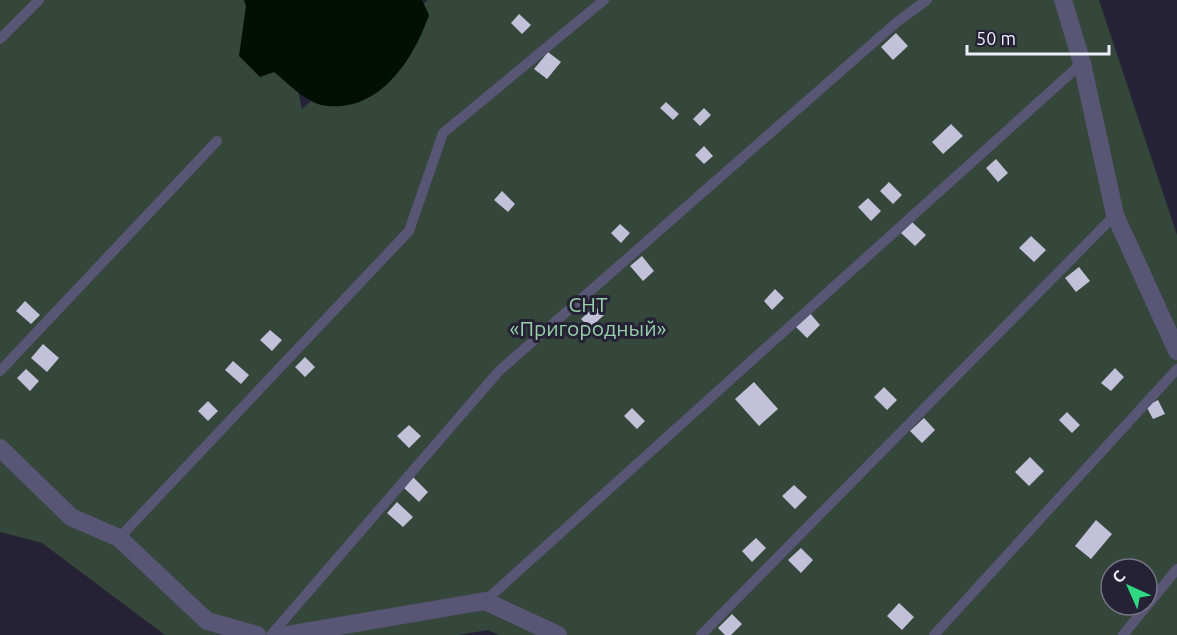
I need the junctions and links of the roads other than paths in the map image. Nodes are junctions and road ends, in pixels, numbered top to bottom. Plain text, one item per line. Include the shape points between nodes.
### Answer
1 (39, 0) edge
2 (604, 0) edge
3 (927, 0) edge
4 (1063, 0) edge
5 (0, 39) edge
6 (1082, 63) junction
7 (217, 141) dead end
8 (1115, 214) junction
9 (1177, 351) edge
10 (1177, 369) edge
11 (0, 371) edge
12 (0, 448) edge
13 (119, 538) junction
14 (1177, 569) edge
15 (485, 601) junction
16 (257, 635) edge
17 (271, 635) edge
18 (286, 635) edge
19 (558, 635) edge
20 (701, 635) edge
21 (934, 635) edge
22 (1123, 635) edge

1 - 5 lane
2 - 13 lane via 443,133 409,231
3 - 17 lane via 897,22 499,371
4 - 6 street
6 - 8 street
6 - 15 lane
7 - 11 lane
8 - 9 street
8 - 20 lane
10 - 21 lane
12 - 13 street via 71,517
13 - 16 street via 207,621
14 - 22 lane
15 - 18 street
15 - 19 street

